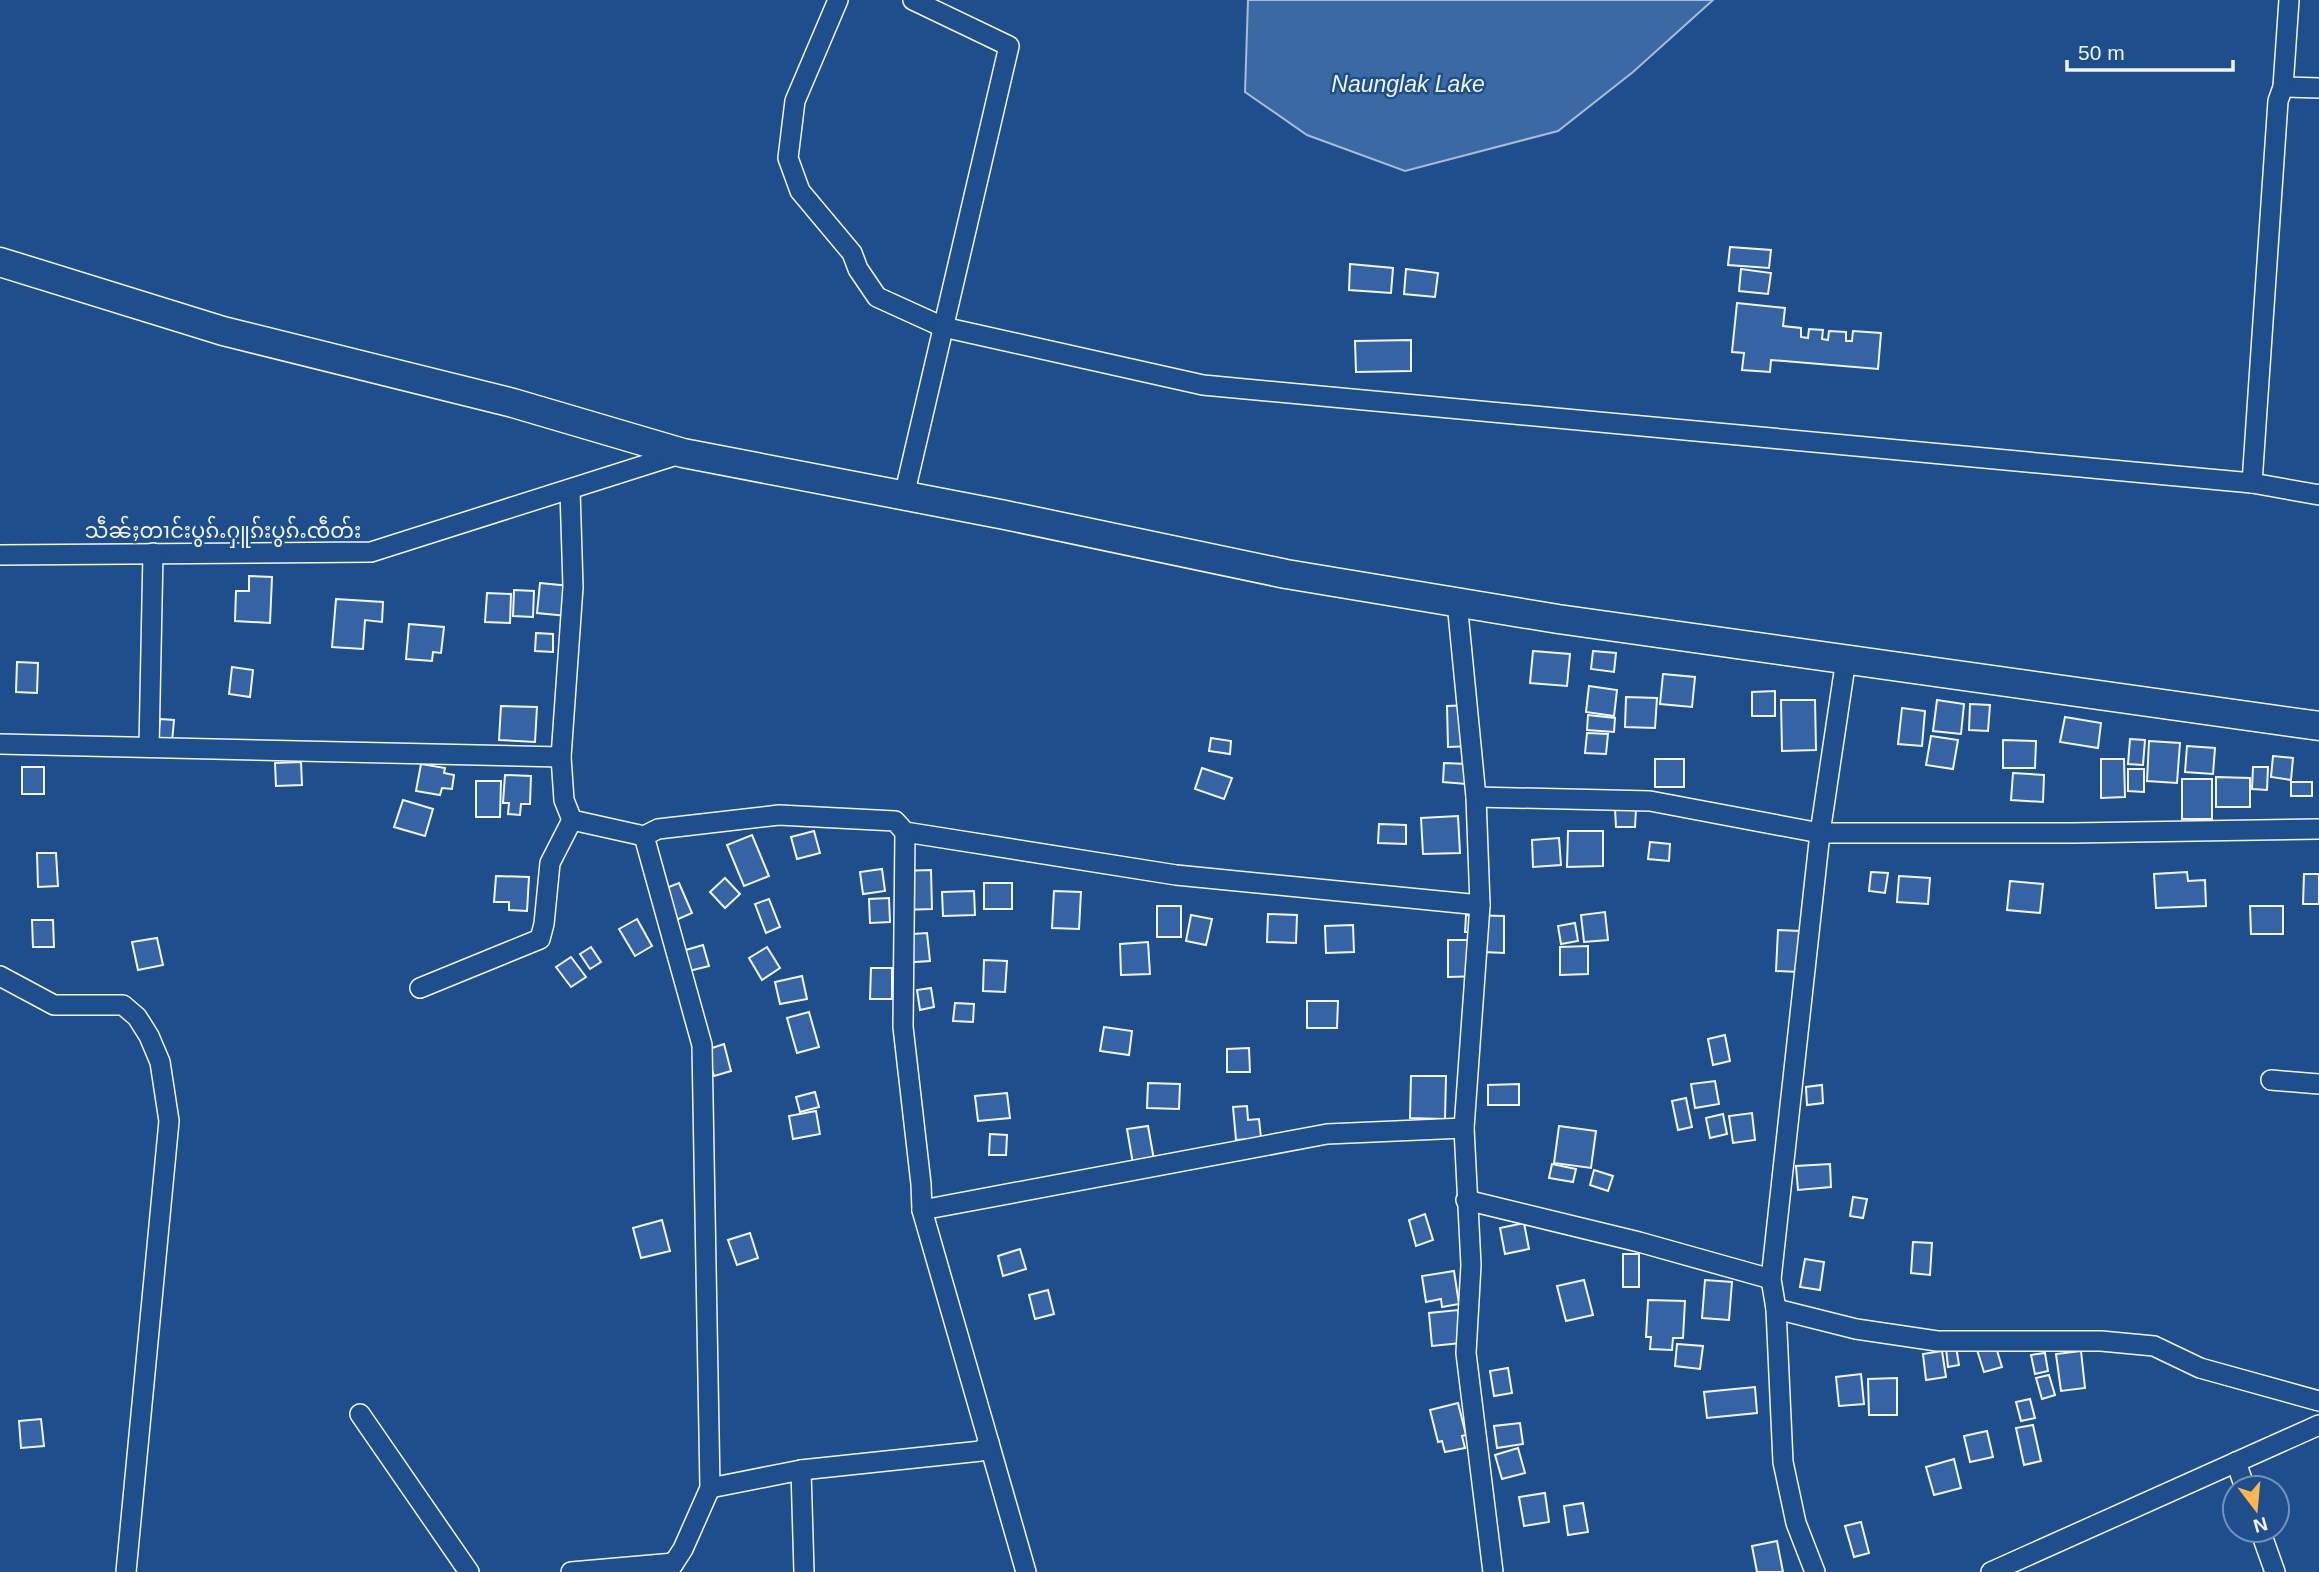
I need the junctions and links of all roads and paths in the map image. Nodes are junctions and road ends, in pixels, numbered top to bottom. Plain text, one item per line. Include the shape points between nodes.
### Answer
1 (838, 0) edge
2 (913, 0) edge
3 (2289, 0) edge
4 (2283, 87) junction
5 (2319, 88) edge
6 (0, 262) edge
7 (943, 327) junction
8 (683, 453) junction
9 (2252, 483) junction
10 (570, 490) junction
11 (2319, 495) edge
12 (904, 496) junction
13 (153, 554) junction
14 (0, 555) edge
15 (1457, 602) junction
16 (1846, 659) junction
17 (2319, 726) edge
18 (0, 744) edge
19 (149, 747) junction
20 (561, 757) junction
21 (1476, 797) junction
22 (572, 820) junction
23 (2319, 829) edge
24 (905, 832) junction
25 (1820, 833) junction
26 (645, 836) junction
27 (1480, 905) junction
28 (0, 976) edge
29 (420, 988) dead end
30 (2271, 1080) dead end
31 (2319, 1084) edge
32 (1464, 1128) junction
33 (1466, 1200) junction
34 (922, 1210) junction
35 (1771, 1279) junction
36 (1776, 1309) junction
37 (2319, 1401) edge
38 (359, 1414) dead end
39 (2319, 1425) edge
40 (989, 1443) junction
41 (2236, 1462) junction
42 (801, 1470) junction
43 (2240, 1474) edge
44 (710, 1488) junction
45 (2265, 1544) edge
46 (671, 1567) edge
47 (126, 1572) edge
48 (470, 1572) edge
49 (571, 1572) edge
50 (804, 1572) edge
51 (1026, 1572) edge
52 (1493, 1572) edge
53 (1815, 1572) edge
54 (1991, 1572) edge
55 (2275, 1572) edge

1 - 7 street via 795,101 788,158 800,191 852,253 877,297
2 - 7 street via 1009,46
3 - 4 street
4 - 5 street
4 - 9 street via 2278,101
6 - 8 main road via 223,331 513,403
7 - 9 street via 1203,385
7 - 12 street
8 - 10 street, သဵၼ်ႈတၢင်းပွၵ်ႉႁူၵ်းပွၵ်ႉၸဵတ်း
8 - 12 main road
9 - 11 street
10 - 13 street, သဵၼ်ႈတၢင်းပွၵ်ႉႁူၵ်းပွၵ်ႉၸဵတ်း via 371,552
10 - 20 street via 573,587
12 - 15 main road via 1286,574
13 - 14 street, သဵၼ်ႈတၢင်းပွၵ်ႉႁူၵ်းပွၵ်ႉၸဵတ်း
13 - 19 street
15 - 16 main road
15 - 21 street
16 - 17 main road
16 - 25 street
18 - 19 street
19 - 20 street
20 - 22 street via 564,800
21 - 25 street via 1650,801
21 - 27 street
22 - 26 street
22 - 29 street via 551,863 540,939
23 - 25 street
24 - 26 street via 895,821 779,815 657,829
24 - 27 street via 1177,875
24 - 34 street via 903,1027
25 - 35 street
26 - 44 street via 702,1045
27 - 32 street
28 - 47 street via 54,1005 123,1005 137,1017 160,1062 169,1121
30 - 31 street
32 - 33 street
32 - 34 street via 1327,1134
33 - 35 street
33 - 52 street via 1471,1265 1466,1353
34 - 40 street
35 - 36 street
36 - 37 street via 1856,1329 1937,1341 2101,1341 2154,1346 2200,1368
36 - 53 street via 1783,1462 1796,1523
38 - 48 street
39 - 41 street
40 - 42 street via 981,1451
40 - 51 street
41 - 43 street
41 - 54 street
42 - 44 street
42 - 50 street
44 - 46 street
45 - 55 street
46 - 49 street

